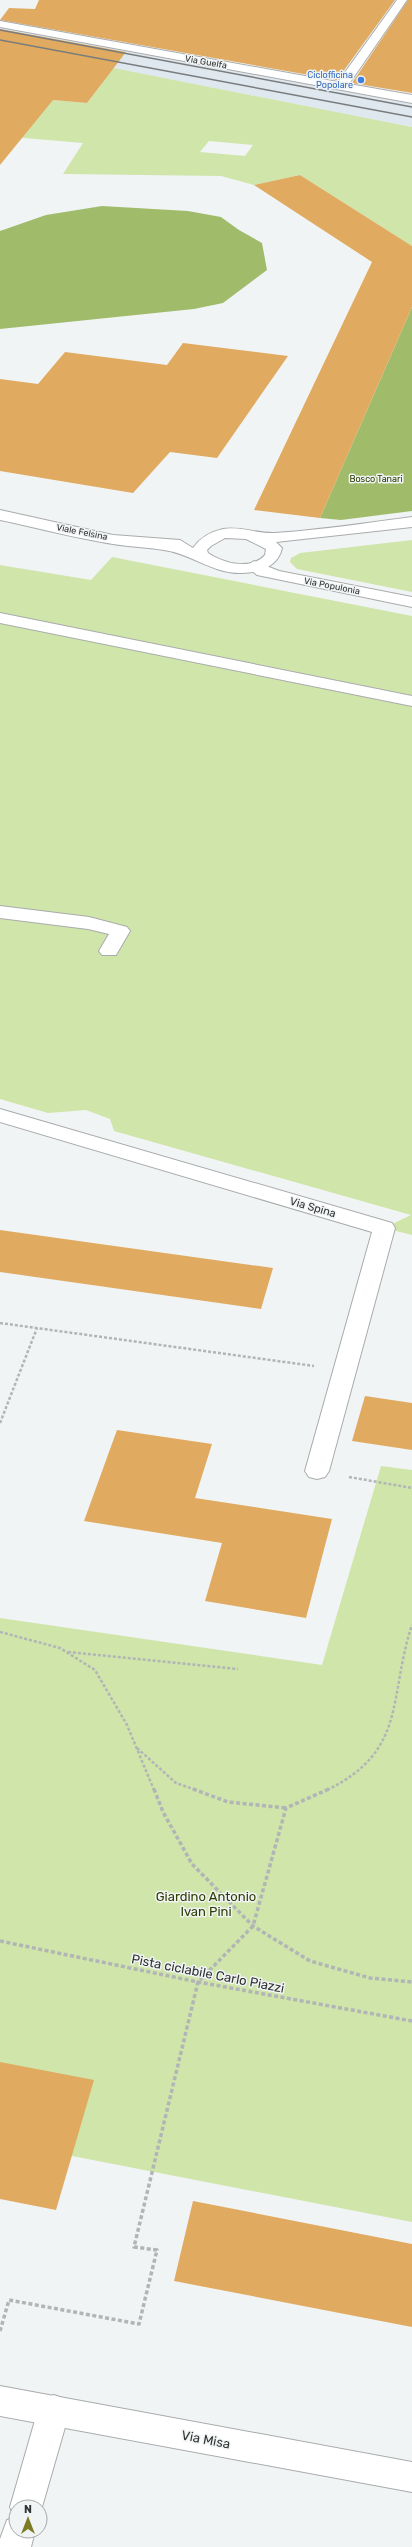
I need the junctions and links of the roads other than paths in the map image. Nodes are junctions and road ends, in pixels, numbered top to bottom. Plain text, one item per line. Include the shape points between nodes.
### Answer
1 (402, 0) edge
2 (0, 24) edge
3 (342, 85) junction
4 (412, 99) edge
5 (0, 515) edge
6 (412, 522) edge
7 (268, 543) junction
8 (202, 550) junction
9 (254, 566) junction
10 (412, 602) edge
11 (0, 618) edge
12 (412, 701) edge
13 (0, 912) edge
14 (109, 951) dead end
15 (0, 1115) edge
16 (317, 1471) road end
17 (0, 2401) edge
18 (54, 2410) junction
19 (412, 2477) edge
20 (28, 2499) edge

1 - 3 street
2 - 3 street, Via Guelfa
3 - 4 street, Via Guelfa
5 - 8 street, Viale Felsina via 116,539
6 - 7 street, Viale Felsina via 302,536
7 - 8 street via 252,535 229,534 209,539
7 - 9 street, Viale Felsina via 274,553 271,559
8 - 9 street, Viale Felsina via 217,565 229,568
9 - 10 street, Via Populonia via 263,572 279,576
11 - 12 street
13 - 14 street via 89,923 120,931
15 - 16 street, Via Spina via 384,1228
17 - 18 street, Via Misa
18 - 19 street, Via Misa
18 - 20 street

